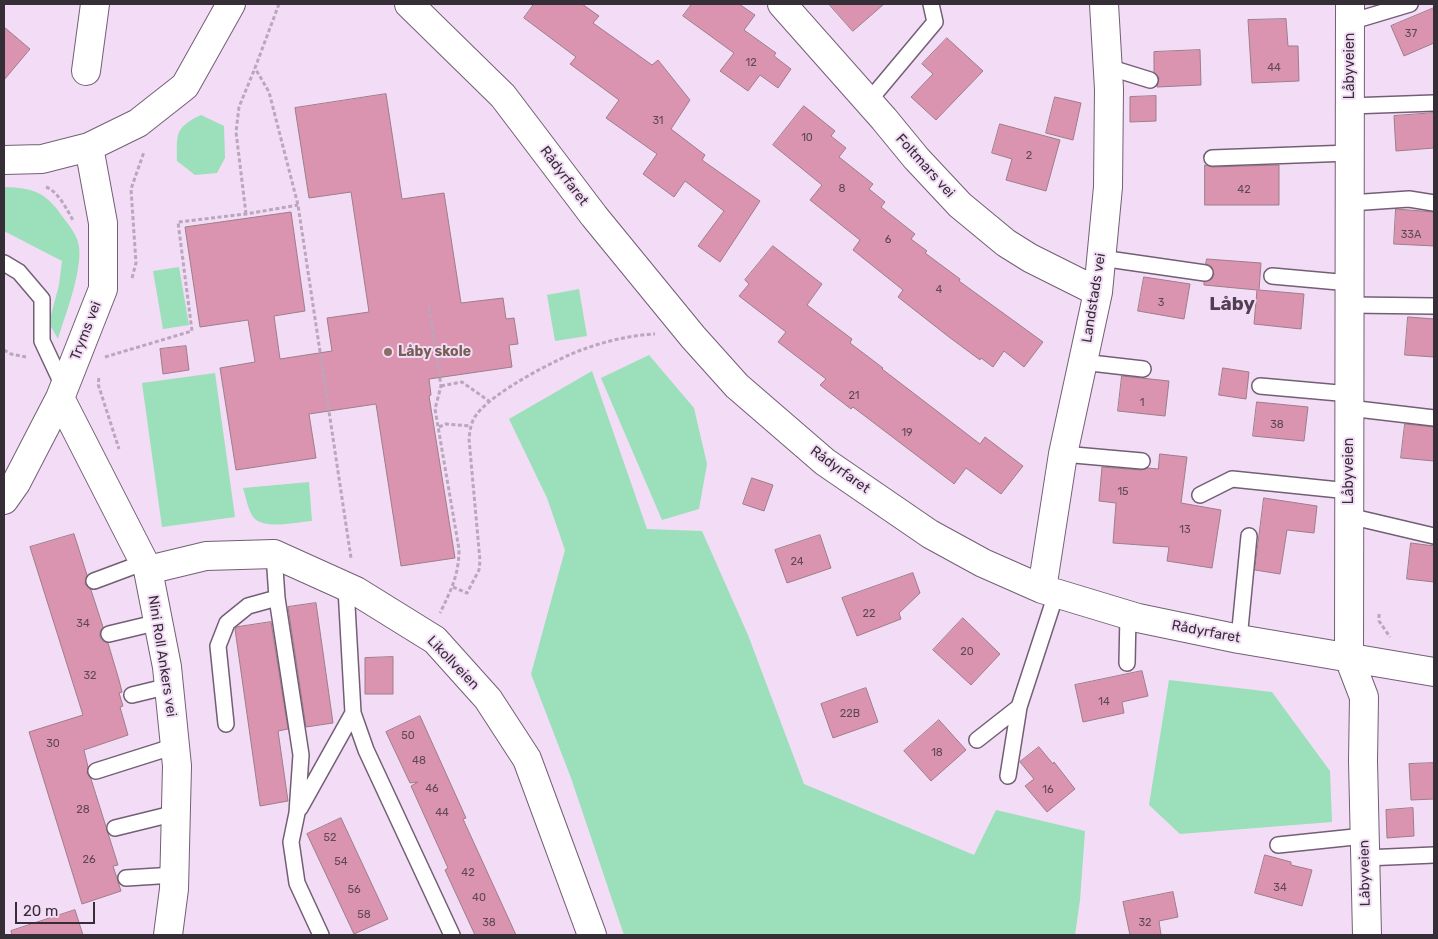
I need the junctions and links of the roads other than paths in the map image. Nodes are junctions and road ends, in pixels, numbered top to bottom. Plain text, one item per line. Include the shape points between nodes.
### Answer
1 (95, 4) edge
2 (231, 4) edge
3 (409, 4) edge
4 (782, 4) edge
5 (931, 4) edge
6 (1104, 4) edge
7 (1410, 4) edge
8 (1350, 13) edge
9 (1108, 67) junction
10 (86, 71) dead end
11 (1150, 80) dead end
12 (868, 102) junction
13 (1434, 103) edge
14 (1350, 106) junction
15 (89, 147) junction
16 (1350, 152) junction
17 (1212, 158) dead end
18 (4, 160) edge
19 (1434, 202) edge
20 (1350, 203) junction
21 (1101, 258) junction
22 (4, 263) edge
23 (1205, 273) dead end
24 (1272, 276) dead end
25 (1098, 292) junction
26 (1350, 294) junction
27 (1433, 306) edge
28 (1082, 362) junction
29 (1143, 369) dead end
30 (1260, 386) dead end
31 (62, 393) junction
32 (1350, 401) junction
33 (1434, 418) edge
34 (1063, 454) junction
35 (1142, 461) dead end
36 (1200, 495) dead end
37 (4, 500) edge
38 (1349, 503) junction
39 (1249, 536) dead end
40 (1434, 536) edge
41 (274, 554) junction
42 (146, 566) junction
43 (94, 581) dead end
44 (351, 589) junction
45 (1049, 591) junction
46 (277, 598) junction
47 (1128, 615) junction
48 (158, 622) junction
49 (108, 634) dead end
50 (1239, 638) junction
51 (1349, 658) junction
52 (1127, 663) dead end
53 (1434, 672) edge
54 (169, 686) junction
55 (132, 695) dead end
56 (1019, 707) junction
57 (353, 713) junction
58 (226, 724) dead end
59 (977, 740) dead end
60 (175, 746) junction
61 (96, 771) dead end
62 (1008, 776) dead end
63 (176, 812) junction
64 (297, 813) junction
65 (114, 828) dead end
66 (1278, 845) dead end
67 (1365, 847) junction
68 (1434, 855) edge
69 (174, 875) junction
70 (126, 878) dead end
71 (168, 935) edge
72 (322, 935) edge
73 (452, 935) edge
74 (592, 935) edge
75 (1367, 935) edge

1 - 10 street
2 - 15 street via 185,86 138,123
3 - 45 street, Rådyrfaret via 503,96 594,216 693,337 738,386 825,462 930,534 983,563
4 - 12 street, Foltmars vei
5 - 12 lane via 935,22
6 - 9 street, Landstads vei
7 - 8 lane
8 - 14 street, Låbyveien
9 - 11 lane
9 - 21 street, Landstads vei via 1108,187
12 - 25 street, Foltmars vei via 960,205 1006,243
13 - 14 lane
14 - 16 street, Låbyveien
15 - 18 street via 42,159
15 - 31 street, Tryms vei via 103,222 103,289
16 - 17 lane
16 - 20 street, Låbyveien
19 - 20 lane via 1409,199
20 - 26 street, Låbyveien
21 - 23 lane
21 - 25 street, Landstads vei
22 - 31 lane via 19,272 42,299 42,341
24 - 26 lane
25 - 28 street, Landstads vei
26 - 27 lane
26 - 32 street, Låbyveien
28 - 29 lane
28 - 34 street, Landstads vei
30 - 32 lane
31 - 37 street, Tryms vei
31 - 42 street, Nini Roll Ankers vei
32 - 33 lane
32 - 38 street, Låbyveien
34 - 35 lane
34 - 45 street, Landstads vei
36 - 38 lane via 1232,479
38 - 40 lane
38 - 51 street, Låbyveien
39 - 50 lane
41 - 42 street, Likollveien via 206,556
41 - 44 street, Likollveien
41 - 46 lane
42 - 43 lane
42 - 48 street, Nini Roll Ankers vei
44 - 57 lane
44 - 74 street, Likollveien via 434,640 488,699 527,759
45 - 47 street, Rådyrfaret
45 - 56 lane
46 - 58 lane via 248,606 227,623 218,646
46 - 64 lane via 301,755
47 - 50 street, Rådyrfaret
47 - 52 lane
48 - 49 lane
48 - 54 street, Nini Roll Ankers vei
50 - 51 street, Rådyrfaret
51 - 53 street, Rådyrfaret
51 - 67 street, Låbyveien via 1364,697
54 - 55 lane
54 - 60 street, Nini Roll Ankers vei
56 - 59 lane
56 - 62 lane
57 - 64 lane
57 - 73 lane via 366,750
60 - 61 lane
60 - 63 street, Nini Roll Ankers vei
63 - 65 lane
63 - 69 street, Nini Roll Ankers vei
64 - 72 lane via 291,842 297,883
66 - 67 lane
67 - 68 lane
67 - 75 street, Låbyveien
69 - 70 lane
69 - 71 street, Nini Roll Ankers vei

